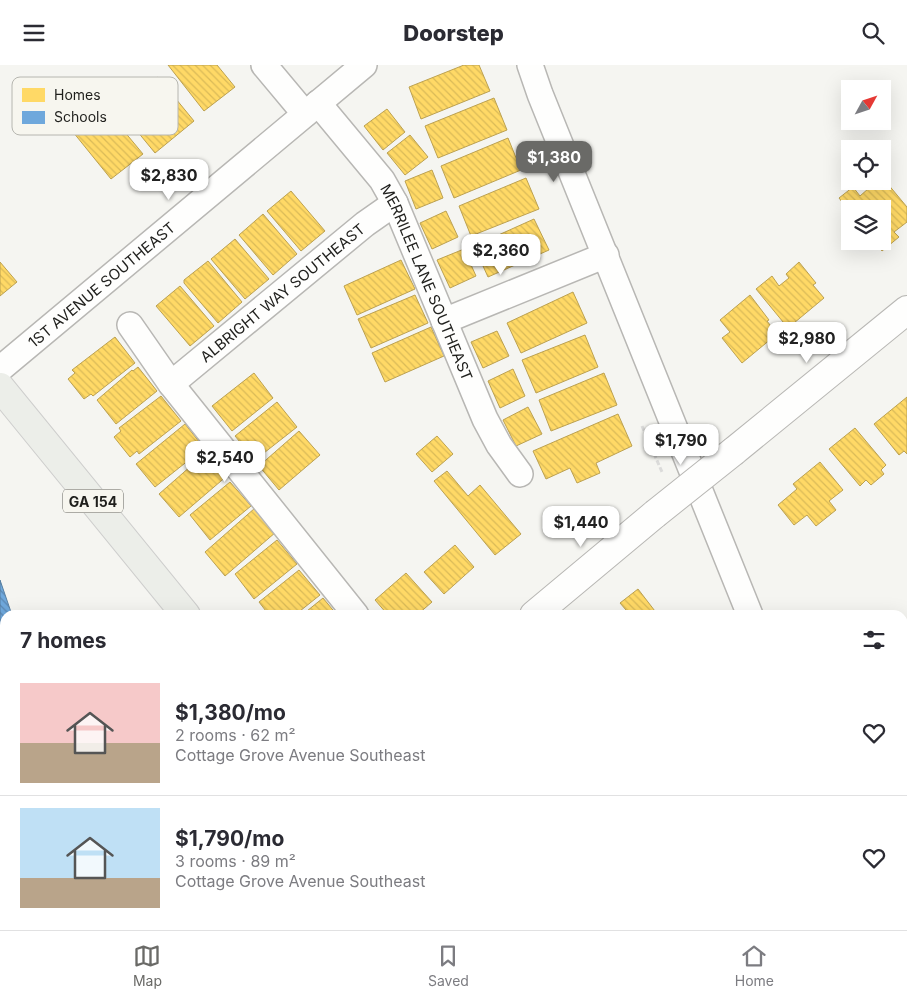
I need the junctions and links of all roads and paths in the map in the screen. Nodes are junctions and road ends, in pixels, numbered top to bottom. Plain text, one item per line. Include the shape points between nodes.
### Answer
1 (264, 65) edge
2 (364, 65) edge
3 (530, 65) edge
4 (311, 108) junction
5 (395, 203) junction
6 (606, 255) junction
7 (907, 310) edge
8 (444, 321) junction
9 (130, 325) dead end
10 (0, 369) edge
11 (171, 384) junction
12 (0, 387) edge
13 (642, 426) dead end
14 (662, 472) dead end
15 (520, 474) dead end
16 (182, 610) edge
17 (352, 610) edge
18 (540, 610) edge
19 (748, 610) edge

1 - 4 street, MERRILEE LANE SOUTHEAST
2 - 4 street, 1ST AVENUE SOUTHEAST
3 - 6 street
4 - 5 street, MERRILEE LANE SOUTHEAST via 382,180
4 - 10 street, 1ST AVENUE SOUTHEAST
5 - 8 street, MERRILEE LANE SOUTHEAST
5 - 11 street, ALBRIGHT WAY SOUTHEAST via 365,224
6 - 8 street
6 - 19 street
7 - 18 street, bridge
8 - 15 street, MERRILEE LANE SOUTHEAST via 485,419
9 - 11 street
11 - 17 street
12 - 16 main road, GA 154
13 - 14 path

